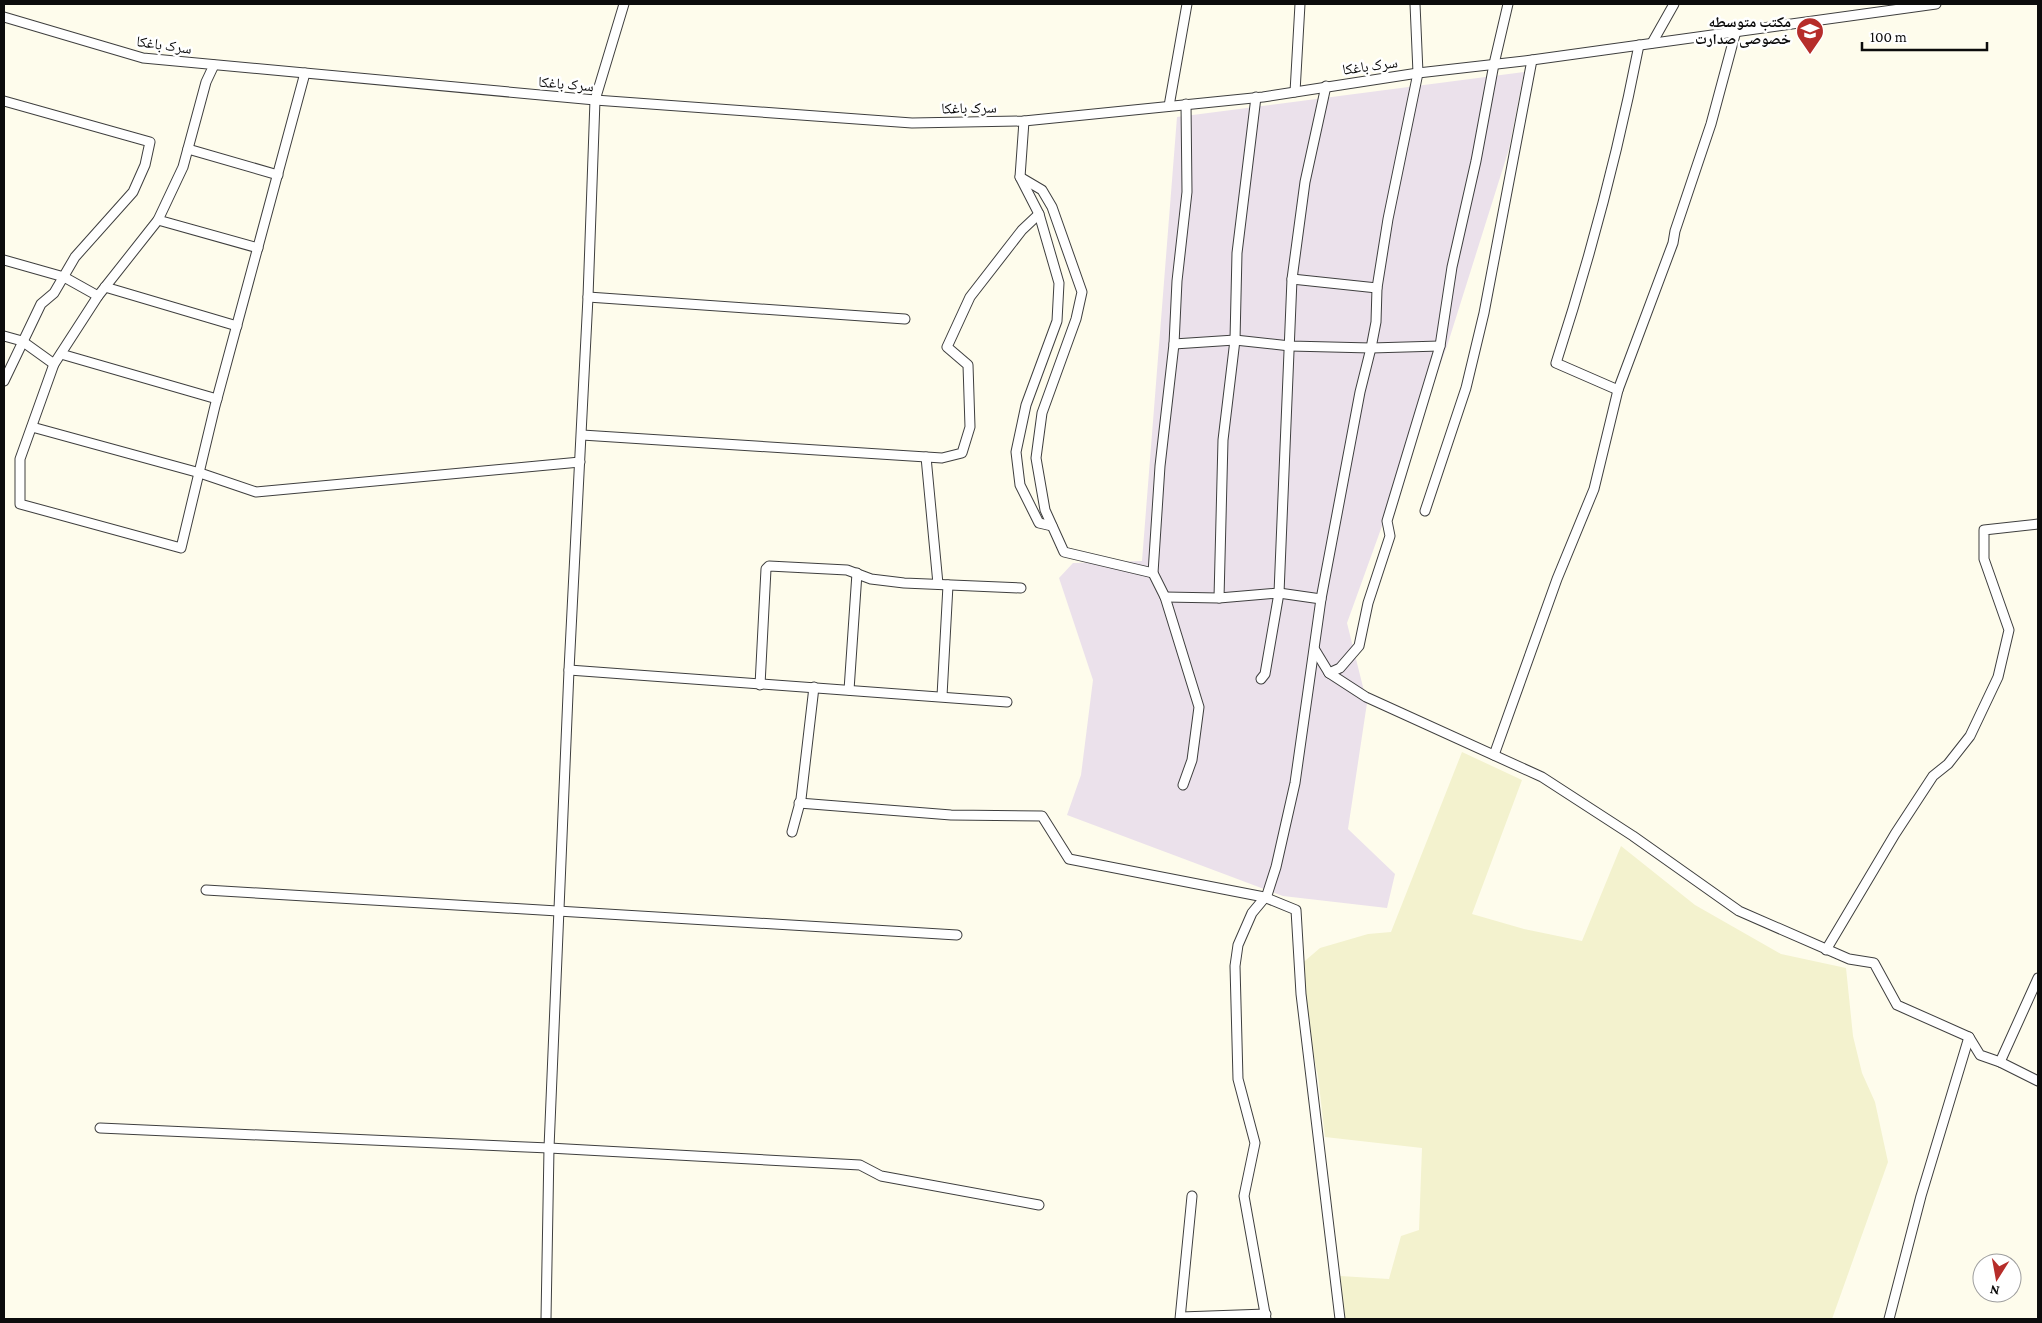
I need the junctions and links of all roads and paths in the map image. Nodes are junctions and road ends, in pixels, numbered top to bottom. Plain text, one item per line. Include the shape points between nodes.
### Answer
1 (624, 4) edge
2 (1187, 4) edge
3 (1300, 4) edge
4 (1415, 4) edge
5 (1508, 4) edge
6 (1674, 4) edge
7 (1936, 4) edge
8 (1884, 8) edge
9 (4, 17) edge
10 (1736, 32) junction
11 (1652, 43) junction
12 (1638, 45) junction
13 (1532, 60) junction
14 (1494, 64) junction
15 (214, 65) junction
16 (305, 73) junction
17 (1418, 73) junction
18 (1326, 86) junction
19 (1295, 92) junction
20 (1256, 97) junction
21 (595, 100) junction
22 (4, 101) edge
23 (1186, 104) junction
24 (1169, 106) junction
25 (1024, 121) junction
26 (188, 149) junction
27 (278, 175) junction
28 (1020, 177) junction
29 (1039, 214) junction
30 (158, 220) junction
31 (258, 248) junction
32 (4, 260) edge
33 (64, 276) junction
34 (1292, 279) junction
35 (105, 287) junction
36 (1377, 288) junction
37 (98, 296) junction
38 (588, 297) junction
39 (905, 319) dead end
40 (237, 326) junction
41 (4, 336) edge
42 (1235, 340) junction
43 (22, 341) junction
44 (1174, 344) junction
45 (1290, 346) junction
46 (1440, 346) junction
47 (1372, 348) junction
48 (61, 354) junction
49 (54, 364) junction
50 (4, 381) edge
51 (1618, 390) junction
52 (217, 399) junction
53 (32, 427) junction
54 (582, 435) junction
55 (926, 457) junction
56 (580, 462) junction
57 (200, 473) junction
58 (1425, 511) dead end
59 (2038, 524) edge
60 (1052, 526) junction
61 (857, 573) junction
62 (1153, 573) junction
63 (943, 585) junction
64 (1021, 588) dead end
65 (1279, 593) junction
66 (1165, 597) junction
67 (1218, 598) junction
68 (1321, 600) junction
69 (1315, 650) junction
70 (569, 670) junction
71 (1330, 673) junction
72 (1261, 679) dead end
73 (760, 685) junction
74 (814, 687) junction
75 (849, 690) junction
76 (942, 696) junction
77 (1007, 702) dead end
78 (1494, 755) junction
79 (1183, 785) dead end
80 (799, 803) junction
81 (792, 832) dead end
82 (206, 890) dead end
83 (1264, 897) junction
84 (558, 910) junction
85 (957, 935) dead end
86 (1826, 950) junction
87 (2038, 978) edge
88 (1969, 1037) junction
89 (2000, 1062) junction
90 (2038, 1081) edge
91 (100, 1128) dead end
92 (549, 1148) junction
93 (1192, 1196) dead end
94 (1039, 1205) dead end
95 (1266, 1317) edge
96 (1180, 1318) edge
97 (546, 1319) edge
98 (1340, 1319) edge
99 (1889, 1319) edge

1 - 21 street
2 - 24 street
3 - 19 street
4 - 17 street
5 - 14 street
6 - 11 street
7 - 8 street, سرک باغکا
8 - 10 street, سرک باغکا
9 - 15 street, سرک باغکا via 143,58
10 - 11 street, سرک باغکا
10 - 51 street via 1673,243
11 - 12 street, سرک باغکا
12 - 13 street, سرک باغکا
12 - 51 street via 1625,118 1605,196 1583,280 1556,363
13 - 14 street, سرک باغکا
13 - 58 street via 1484,312 1466,388
14 - 17 street, سرک باغکا
14 - 46 street via 1452,267
15 - 16 street, سرک باغکا
15 - 26 street via 206,82
16 - 21 street, سرک باغکا
16 - 27 street
17 - 18 street, سرک باغکا
17 - 36 street
18 - 19 street, سرک باغکا
18 - 34 street via 1305,182
19 - 20 street, سرک باغکا
20 - 23 street, سرک باغکا
20 - 42 street via 1237,253
21 - 25 street, سرک باغکا via 912,123
21 - 38 street
22 - 33 street via 150,142 145,165 133,192 75,257
23 - 24 street, سرک باغکا
23 - 44 street via 1187,192
24 - 25 street, سرک باغکا
25 - 28 street
26 - 27 street
26 - 30 street
27 - 31 street
28 - 29 street
28 - 60 street via 1042,190 1052,207 1082,292 1076,319 1042,413 1036,458 1045,510
29 - 55 street via 1022,230 970,297 947,347 968,365 970,427 962,453 942,458
29 - 60 street via 1059,283 1058,322 1026,405 1016,452 1020,486 1039,523
30 - 31 street
30 - 35 street
31 - 40 street
32 - 33 street
33 - 37 street
33 - 43 street via 54,293 41,304
34 - 36 street
34 - 45 street
35 - 37 street
35 - 40 street
36 - 47 street
37 - 48 street
38 - 39 street
38 - 54 street
40 - 52 street
41 - 43 street
42 - 44 street
42 - 45 street
42 - 67 street via 1223,440
43 - 49 street
43 - 50 street
44 - 62 street via 1160,466
45 - 47 street
45 - 65 street
46 - 47 street
46 - 71 street via 1388,521 1390,536 1368,603 1359,646 1340,668
47 - 68 street via 1360,392
48 - 49 street
48 - 52 street
49 - 53 street
51 - 78 street via 1594,489
52 - 57 street
53 - 57 street
53 - 57 street via 20,459 20,504 181,548
54 - 55 street
54 - 56 street
55 - 63 street
56 - 57 street via 256,492
56 - 70 street
59 - 86 street via 1984,530 1984,559 2008,630 1998,677 1970,736 1934,776 1895,834
60 - 62 street via 1064,552
61 - 63 street via 871,579
61 - 73 street via 773,566 766,569
61 - 75 street
62 - 66 street
63 - 64 street
63 - 76 street
65 - 67 street
65 - 68 street
65 - 72 street via 1265,674
66 - 67 street
66 - 79 street via 1199,707 1192,760
68 - 69 street
69 - 71 street
69 - 83 street via 1295,783 1276,867
70 - 73 street
70 - 84 street
71 - 78 street via 1366,696
73 - 74 street
74 - 75 street
74 - 80 street
75 - 76 street
76 - 77 street
78 - 86 street via 1542,777 1739,911
80 - 81 street
80 - 83 street via 951,814 1042,816 1069,859
82 - 84 street
83 - 95 street via 1252,913 1238,945 1235,966 1238,1080 1255,1143 1244,1196
83 - 98 street via 1296,910 1301,994
84 - 85 street
84 - 92 street
86 - 88 street via 1849,959 1874,963 1897,1005
87 - 89 street
88 - 89 street via 1980,1055
88 - 99 street via 1921,1196
89 - 90 street
91 - 92 street
92 - 94 street via 860,1165 881,1176
92 - 97 street
93 - 96 street
95 - 96 street

